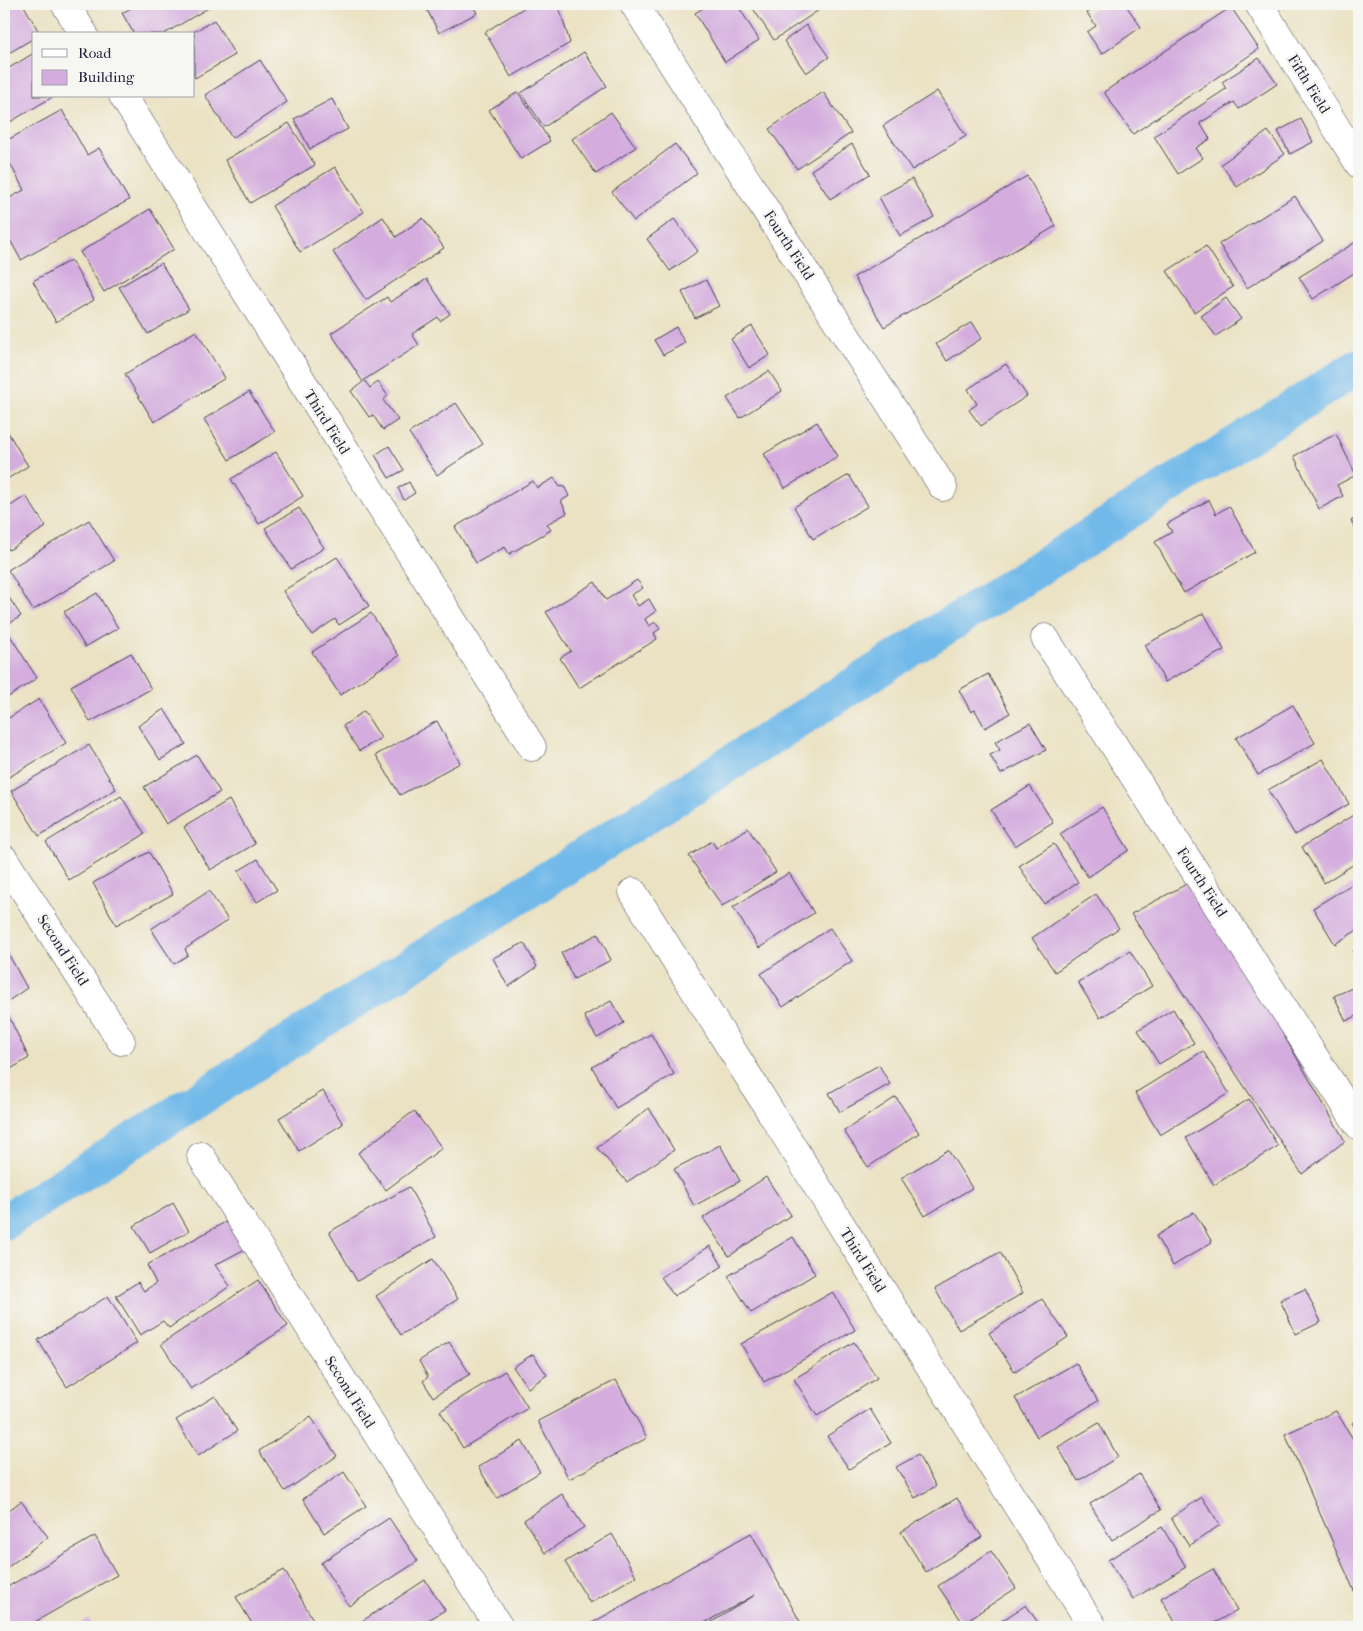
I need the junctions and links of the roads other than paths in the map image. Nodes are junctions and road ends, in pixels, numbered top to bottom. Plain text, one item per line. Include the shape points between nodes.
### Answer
1 (65, 4) edge
2 (634, 4) edge
3 (1259, 4) edge
4 (83, 32) edge
5 (124, 98) edge
6 (1359, 164) edge
7 (943, 487) dead end
8 (1045, 638) dead end
9 (532, 747) dead end
10 (4, 858) edge
11 (633, 892) dead end
12 (121, 1040) dead end
13 (1359, 1126) edge
14 (201, 1156) dead end
15 (499, 1627) edge
16 (1093, 1627) edge

1 - 4 street
2 - 7 street, Fourth Field
3 - 6 street, Fifth Field
5 - 9 street, Third Field
8 - 13 street, Fourth Field
10 - 12 street, Second Field
11 - 16 street, Third Field
14 - 15 street, Second Field

